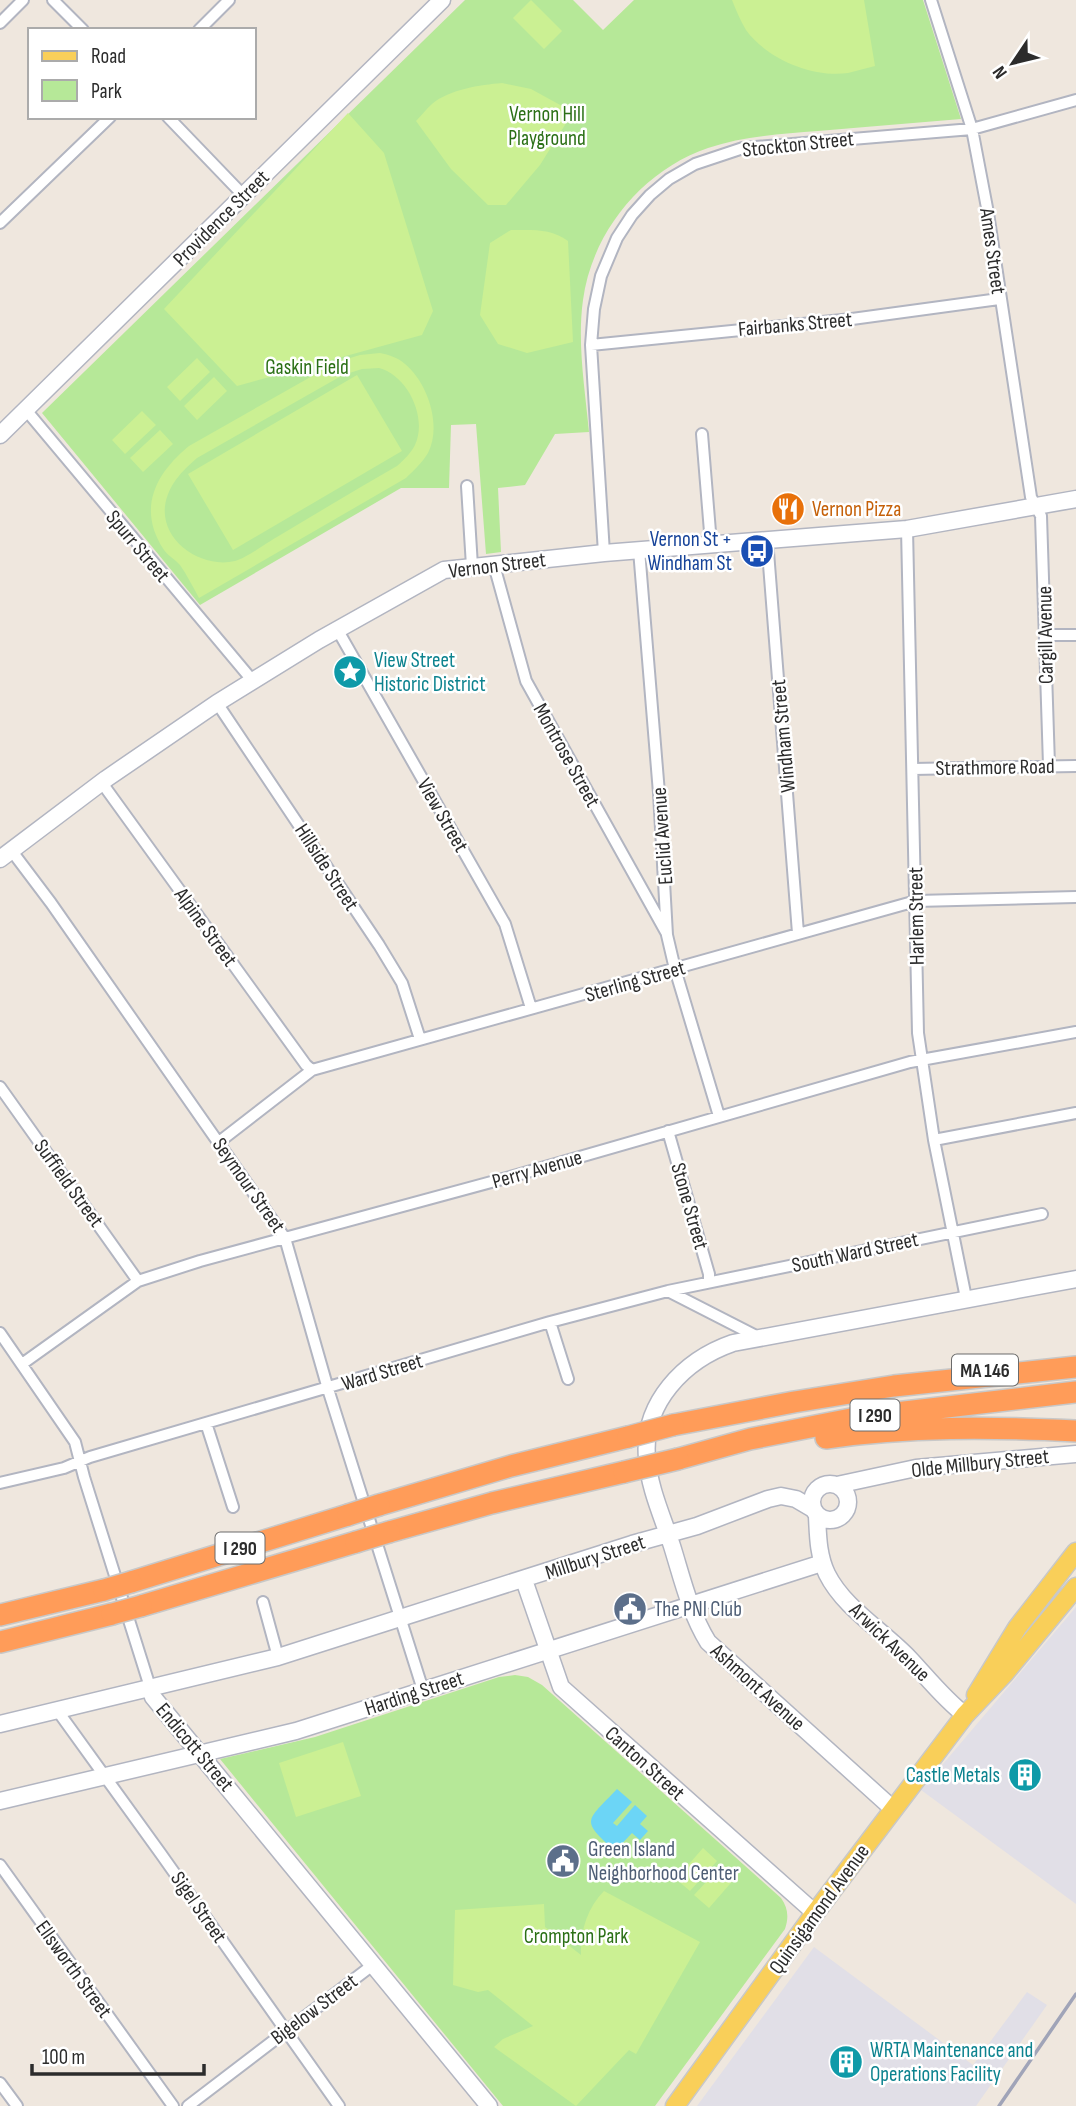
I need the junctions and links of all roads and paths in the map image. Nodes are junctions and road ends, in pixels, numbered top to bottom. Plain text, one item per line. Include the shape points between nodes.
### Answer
1 (23, 0) edge
2 (53, 0) edge
3 (229, 0) edge
4 (442, 0) edge
5 (931, 0) edge
6 (0, 23) edge
7 (81, 28) edge
8 (201, 28) edge
9 (1076, 100) edge
10 (108, 119) edge
11 (170, 119) edge
12 (972, 129) junction
13 (243, 195) junction
14 (0, 223) edge
15 (999, 299) junction
16 (591, 345) junction
17 (26, 410) junction
18 (702, 434) dead end
19 (0, 435) edge
20 (467, 486) dead end
21 (1076, 499) edge
22 (1036, 507) junction
23 (907, 529) junction
24 (767, 539) junction
25 (711, 544) junction
26 (639, 550) junction
27 (604, 553) junction
28 (494, 565) junction
29 (472, 566) junction
30 (337, 629) junction
31 (1045, 635) junction
32 (1076, 635) edge
33 (252, 680) junction
34 (216, 703) junction
35 (1049, 765) junction
36 (1076, 766) edge
37 (913, 769) junction
38 (102, 783) junction
39 (5, 855) edge
40 (1076, 897) edge
41 (916, 901) junction
42 (798, 933) junction
43 (667, 935) junction
44 (675, 970) junction
45 (531, 1008) junction
46 (1076, 1032) edge
47 (420, 1040) junction
48 (920, 1060) junction
49 (312, 1070) junction
50 (0, 1087) edge
51 (1076, 1113) edge
52 (719, 1116) junction
53 (668, 1131) junction
54 (934, 1140) junction
55 (219, 1142) junction
56 (1042, 1214) dead end
57 (953, 1232) junction
58 (285, 1238) junction
59 (1076, 1279) edge
60 (138, 1280) junction
61 (709, 1282) junction
62 (668, 1291) junction
63 (966, 1298) junction
64 (550, 1322) junction
65 (0, 1333) edge
66 (758, 1337) junction
67 (1076, 1353) edge
68 (22, 1364) junction
69 (1076, 1367) edge
70 (568, 1379) dead end
71 (894, 1386) junction
72 (327, 1389) junction
73 (1076, 1392) edge
74 (206, 1423) junction
75 (1076, 1431) edge
76 (1076, 1454) edge
77 (678, 1458) junction
78 (81, 1460) junction
79 (884, 1475) junction
80 (0, 1483) edge
81 (837, 1485) junction
82 (848, 1502) junction
83 (233, 1507) dead end
84 (815, 1513) junction
85 (838, 1518) junction
86 (668, 1534) junction
87 (1076, 1552) edge
88 (822, 1563) junction
89 (524, 1580) junction
90 (1076, 1587) edge
91 (104, 1590) junction
92 (263, 1602) dead end
93 (691, 1605) junction
94 (0, 1606) edge
95 (0, 1615) edge
96 (401, 1619) junction
97 (0, 1642) edge
98 (547, 1651) junction
99 (278, 1657) junction
100 (150, 1687) junction
101 (423, 1690) junction
102 (57, 1710) junction
103 (965, 1715) junction
104 (0, 1724) edge
105 (200, 1754) junction
106 (104, 1777) junction
107 (0, 1801) edge
108 (894, 1809) junction
109 (0, 1865) edge
110 (815, 1913) junction
111 (374, 1964) junction
112 (286, 2030) junction
113 (0, 2083) edge
114 (15, 2105) edge
115 (173, 2106) edge
116 (187, 2106) edge
117 (339, 2106) edge
118 (489, 2106) edge
119 (675, 2106) edge

1 - 6 street
2 - 7 street
3 - 8 street
4 - 13 main road, Providence Street
5 - 12 street, Ames Street
9 - 12 street, Stockton Street
10 - 14 street
11 - 13 street
12 - 15 street, Ames Street
12 - 16 street, Stockton Street via 743,148 680,173 638,209 617,238 597,289
13 - 17 main road, Providence Street
15 - 16 street, Fairbanks Street
15 - 22 street, Ames Street
16 - 27 street, Stockton Street
17 - 19 main road, Providence Street
17 - 33 street, Spurr Street
18 - 25 street
20 - 29 street
21 - 22 main road, Vernon Street
22 - 23 main road, Vernon Street
22 - 31 street, Cargill Avenue via 1043,531
23 - 24 main road, Vernon Street
23 - 37 street, Harlem Street
24 - 25 main road, Vernon Street
24 - 42 street, Windham Street
25 - 26 main road, Vernon Street
26 - 27 main road, Vernon Street
26 - 43 street, Euclid Avenue
27 - 28 main road, Vernon Street
28 - 29 main road, Vernon Street
28 - 43 street, Montrose Street via 526,681
29 - 30 main road, Vernon Street via 444,570
30 - 33 main road, Vernon Street
30 - 45 street, View Street via 505,924
31 - 32 street
31 - 35 street, Cargill Avenue
33 - 34 main road, Vernon Street
34 - 38 main road, Vernon Street
34 - 47 street, Hillside Street via 402,983
35 - 36 street, Strathmore Road
35 - 37 street, Strathmore Road
37 - 41 street, Harlem Street
38 - 39 main road, Vernon Street
38 - 49 street, Alpine Street
39 - 55 street, Seymour Street via 51,903
40 - 41 street, Sterling Street
41 - 42 street, Sterling Street
41 - 48 street, Harlem Street
42 - 44 street, Sterling Street
43 - 44 street, Euclid Avenue
44 - 45 street, Sterling Street
44 - 52 street, Euclid Avenue
45 - 47 street, Sterling Street
46 - 48 street, Perry Avenue
47 - 49 street, Sterling Street
48 - 52 street, Perry Avenue
48 - 54 street, Harlem Street
49 - 55 street, Sterling Street
50 - 60 street, Suffield Street
51 - 54 street
52 - 53 street, Perry Avenue
53 - 58 street, Perry Avenue
53 - 61 street, Stone Street
54 - 57 street, Harlem Street
55 - 58 street, Seymour Street
56 - 57 street, South Ward Street
57 - 61 street, South Ward Street
57 - 63 street, Harlem Street
58 - 60 street, Perry Avenue
58 - 72 street, Seymour Street
59 - 63 main road, Millbury Street
60 - 68 street, Perry Avenue
61 - 62 street, South Ward Street
62 - 64 street, Ward Street
62 - 66 street
63 - 66 main road, Millbury Street
64 - 70 street
64 - 72 street, Ward Street
65 - 68 street, Endicott Street
66 - 86 main road, Millbury Street via 698,1359 673,1381 656,1408 647,1462
67 - 71 highway, MA 146
68 - 78 street, Endicott Street via 69,1432
69 - 71 highway, I 290
71 - 91 highway, I 290, bridge via 673,1425 511,1466
72 - 74 street, Ward Street
72 - 96 street, Seymour Street
73 - 77 highway, I 290 via 861,1418
74 - 78 street, Ward Street
74 - 83 street
75 - 77 highway via 978,1427 878,1430
76 - 79 main road, Olde Millbury Street via 924,1467
77 - 97 highway, I 290, bridge via 492,1503 141,1606
78 - 80 street, Ward Street
78 - 100 street, Endicott Street
79 - 81 main road, Olde Millbury Street
79 - 82 main road, Olde Millbury Street
81 - 82 main road
81 - 84 main road via 817,1488 812,1497
82 - 85 main road
84 - 85 main road via 828,1521
84 - 86 main road via 796,1499 781,1496
84 - 88 main road, Arwick Avenue
85 - 88 main road
86 - 89 main road, Millbury Street
86 - 93 main road, Ashmont Avenue
87 - 103 main road, Quinsigamond Avenue via 1017,1628
88 - 93 main road, Harding Street
88 - 103 main road, Arwick Avenue via 845,1599
89 - 96 main road, Millbury Street
89 - 98 main road, Canton Street
90 - 103 main road, Quinsigamond Avenue
91 - 94 highway
91 - 95 highway, I 290
92 - 99 street
93 - 98 main road, Harding Street
93 - 108 main road, Ashmont Avenue via 715,1650
96 - 99 main road, Millbury Street
96 - 101 street, Seymour Street
98 - 101 main road, Harding Street
98 - 110 main road, Canton Street via 561,1687
99 - 100 main road, Millbury Street
100 - 102 main road, Millbury Street
100 - 105 main road, Endicott Street via 153,1697
101 - 105 main road, Harding Street via 296,1731
102 - 104 main road, Millbury Street
102 - 106 street, Sigel Street
103 - 108 main road, Quinsigamond Avenue
105 - 106 main road, Harding Street
105 - 111 main road, Endicott Street
106 - 107 main road, Harding Street
106 - 112 street, Sigel Street
108 - 110 main road, Quinsigamond Avenue
109 - 115 street, Ellsworth Street
110 - 119 main road, Quinsigamond Avenue
111 - 112 street, Bigelow Street
111 - 118 main road, Endicott Street
112 - 116 street, Bigelow Street
112 - 117 street, Sigel Street
113 - 114 street

